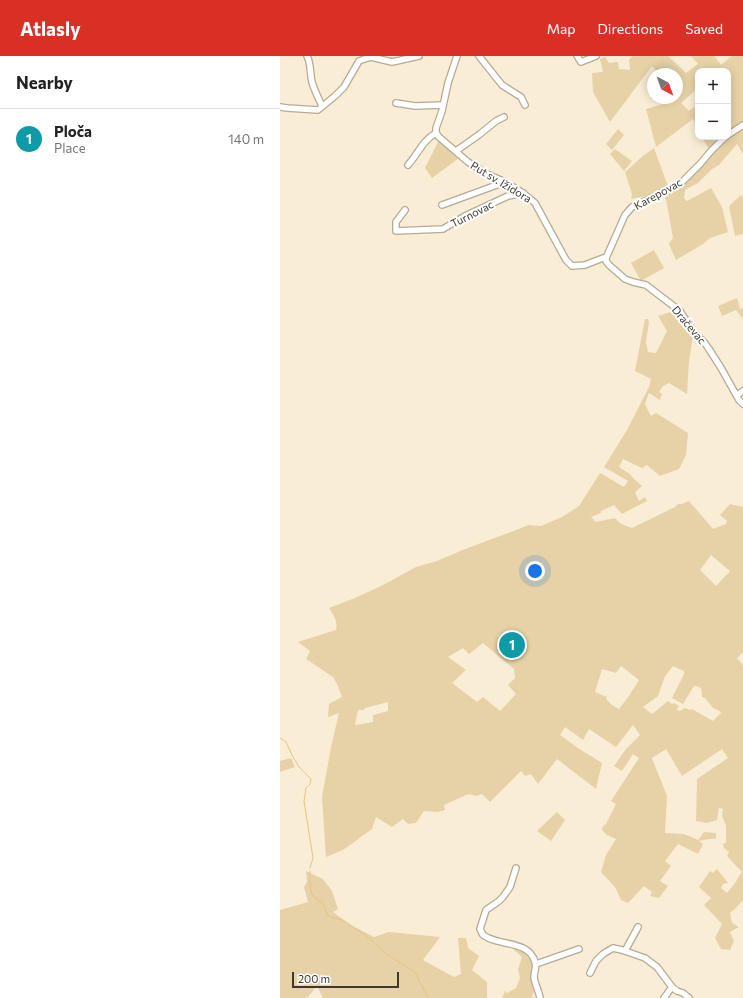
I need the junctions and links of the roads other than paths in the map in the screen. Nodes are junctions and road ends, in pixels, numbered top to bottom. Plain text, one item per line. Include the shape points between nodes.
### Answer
1 (307, 56) edge
2 (419, 56) edge
3 (457, 56) edge
4 (479, 56) edge
5 (577, 56) edge
6 (596, 56) edge
7 (396, 104) dead end
8 (443, 105) junction
9 (525, 105) dead end
10 (322, 106) junction
11 (280, 107) edge
12 (504, 117) dead end
13 (743, 125) edge
14 (731, 132) edge
15 (436, 133) junction
16 (722, 140) edge
17 (456, 151) junction
18 (408, 165) dead end
19 (505, 182) junction
20 (523, 193) junction
21 (442, 205) dead end
22 (405, 210) dead end
23 (606, 259) junction
24 (743, 391) edge
25 (737, 395) junction
26 (743, 404) edge
27 (516, 868) dead end
28 (638, 927) dead end
29 (579, 949) dead end
30 (625, 951) junction
31 (536, 964) junction
32 (590, 973) dead end
33 (672, 987) junction
34 (540, 998) edge
35 (664, 998) edge
36 (689, 998) edge

1 - 10 street via 313,85
2 - 10 street via 392,62 371,57 359,61 344,87
3 - 8 street
4 - 9 street via 502,85 521,97
5 - 6 street via 581,62
7 - 8 street
8 - 15 street
10 - 11 street via 318,110
12 - 17 street
13 - 14 street
15 - 17 street, Put sv. Ižidora
15 - 18 street via 427,139
16 - 23 street, Karepovac via 681,183 632,207 625,215
17 - 19 street, Put sv. Ižidora via 468,162
19 - 20 street, Put sv. Ižidora
19 - 21 street
20 - 22 street, Turnovac via 508,196 443,229 396,231 396,222
20 - 23 street, Put sv. Ižidora via 535,203 554,240 572,266
23 - 25 street, Dračevac via 625,279 646,285 680,311 709,349
24 - 25 street
25 - 26 street, Dračevac
27 - 31 street via 510,887 499,902 486,910 480,929 483,935 493,940 514,944 527,950 532,954
28 - 30 street
29 - 31 street
30 - 32 street via 613,948 603,954
30 - 33 street via 645,958 657,967
31 - 34 street via 534,975
33 - 35 street
33 - 36 street

